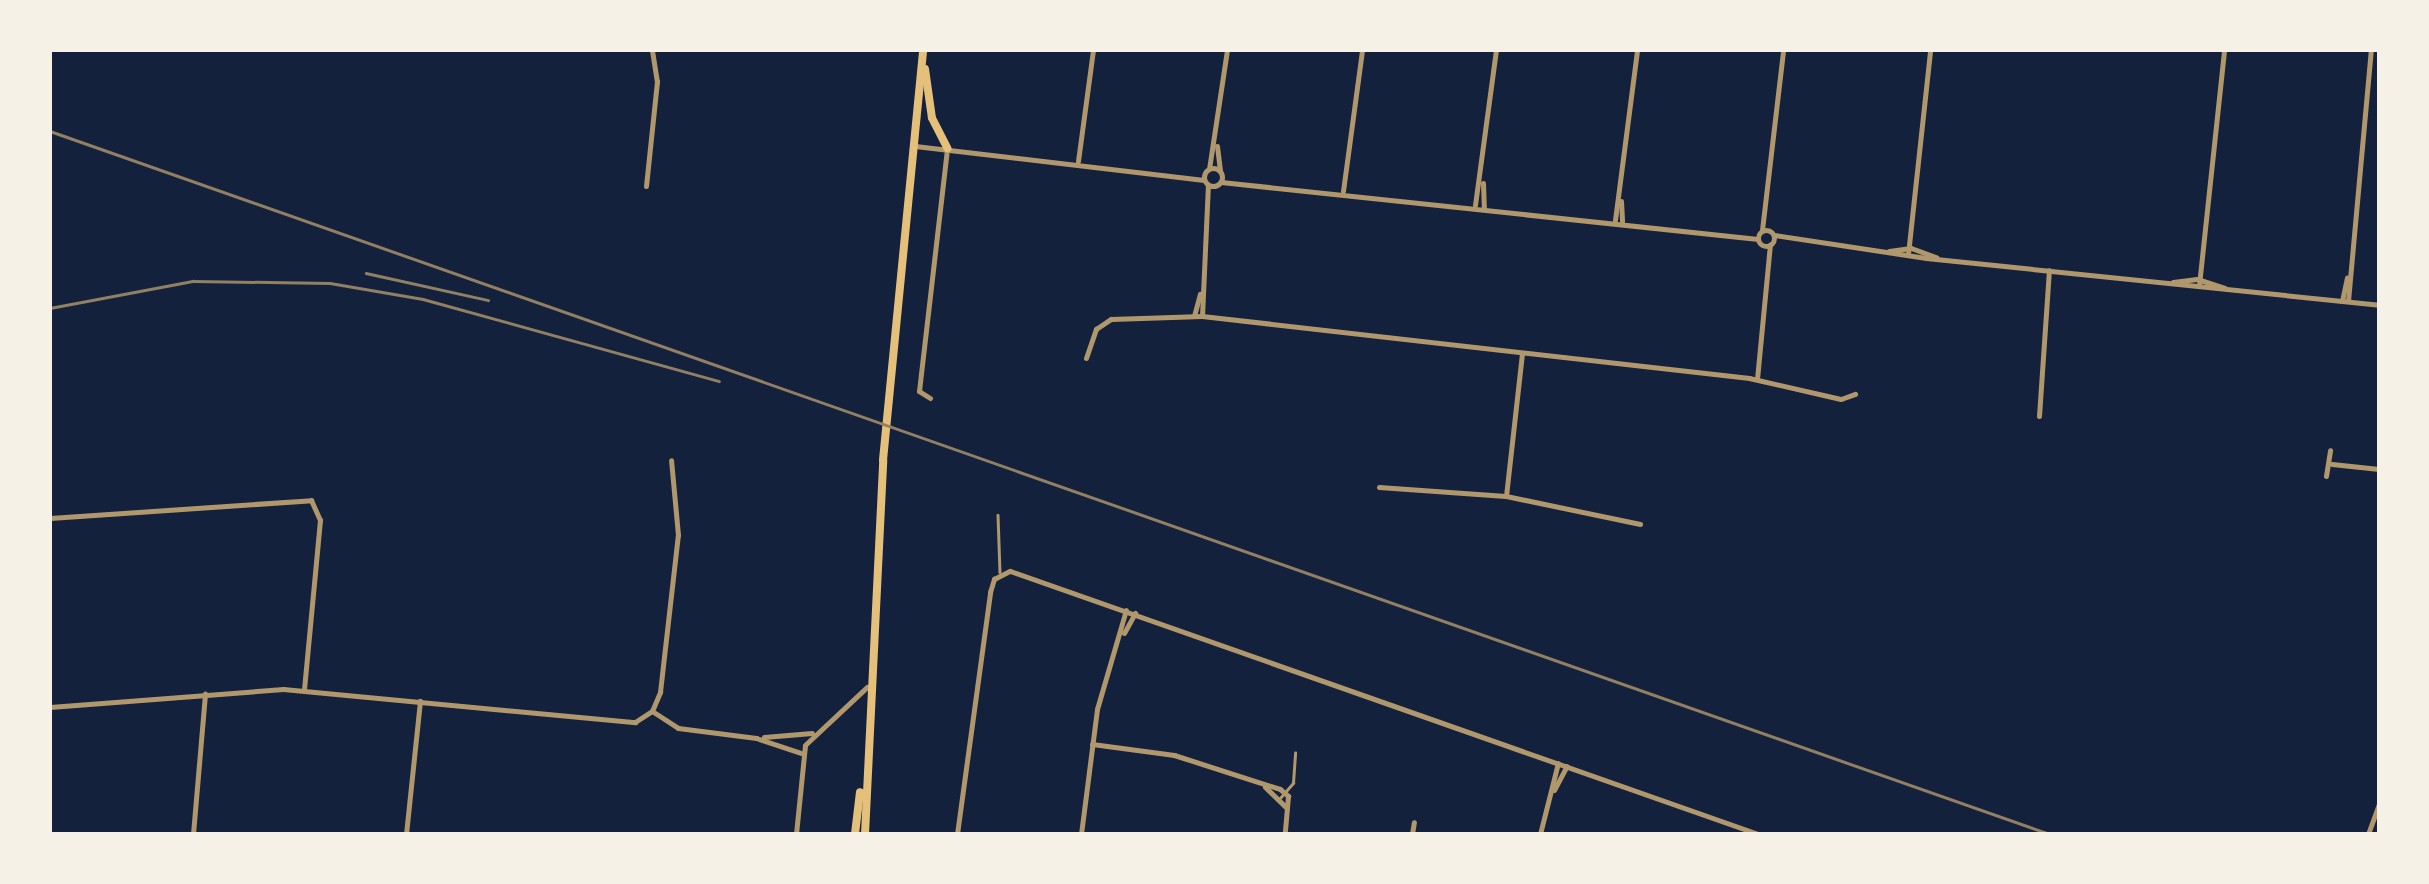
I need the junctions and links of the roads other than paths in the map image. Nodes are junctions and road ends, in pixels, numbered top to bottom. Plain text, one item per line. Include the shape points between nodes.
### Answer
1 (652, 50) edge
2 (923, 50) edge
3 (1092, 50) edge
4 (1227, 50) edge
5 (1362, 50) edge
6 (1496, 50) edge
7 (1636, 50) edge
8 (1783, 50) edge
9 (1930, 50) edge
10 (2224, 50) edge
11 (2371, 50) edge
12 (1217, 143) junction
13 (915, 146) junction
14 (947, 148) junction
15 (1081, 162) junction
16 (1350, 166) junction
17 (1208, 170) junction
18 (1182, 173) junction
19 (1483, 175) junction
20 (1220, 178) junction
21 (1206, 182) junction
22 (646, 186) dead end
23 (1343, 191) junction
24 (1351, 192) junction
25 (1475, 206) junction
26 (1210, 207) junction
27 (1484, 207) junction
28 (1618, 221) junction
29 (1766, 237) junction
30 (1909, 250) junction
31 (2048, 270) junction
32 (2199, 281) junction
33 (2345, 301) junction
34 (2379, 305) edge
35 (1198, 316) junction
36 (1522, 353) junction
37 (1086, 358) dead end
38 (1753, 378) junction
39 (1856, 394) dead end
40 (930, 398) dead end
41 (2039, 416) dead end
42 (2330, 450) dead end
43 (671, 460) dead end
44 (2332, 464) junction
45 (2379, 469) edge
46 (2326, 476) dead end
47 (1378, 487) dead end
48 (1506, 496) junction
49 (998, 514) dead end
50 (50, 518) edge
51 (1640, 524) dead end
52 (1000, 574) junction
53 (1126, 610) junction
54 (1136, 613) junction
55 (1120, 640) junction
56 (867, 688) junction
57 (304, 690) junction
58 (206, 694) junction
59 (420, 701) junction
60 (50, 707) edge
61 (652, 711) junction
62 (814, 732) junction
63 (756, 738) junction
64 (1092, 744) junction
65 (802, 753) junction
66 (1295, 753) dead end
67 (864, 757) junction
68 (1558, 762) junction
69 (1567, 766) junction
70 (1552, 793) junction
71 (1283, 796) junction
72 (2379, 803) edge
73 (1414, 822) dead end
74 (193, 834) edge
75 (406, 834) edge
76 (796, 834) edge
77 (855, 834) edge
78 (865, 834) edge
79 (957, 834) edge
80 (1082, 834) edge
81 (1285, 834) edge
82 (1412, 834) edge
83 (1540, 834) edge
84 (1758, 834) edge
85 (2368, 834) edge

1 - 22 street via 658,82
2 - 13 main road
2 - 14 main road via 932,118
3 - 15 street
4 - 12 street
5 - 16 street
6 - 19 street
7 - 28 street
8 - 29 street
9 - 30 street
10 - 32 street
11 - 33 street
12 - 17 street
12 - 20 street
13 - 14 street
13 - 56 main road
14 - 15 street
14 - 40 street via 919,391
15 - 18 street
16 - 23 street
16 - 24 street
17 - 18 street
17 - 20 street
17 - 21 street
18 - 21 street
19 - 25 street
19 - 27 street
20 - 21 street
20 - 23 street
20 - 26 street
21 - 26 street
23 - 24 street
24 - 25 street
25 - 27 street
26 - 35 street
27 - 28 street
28 - 29 street
29 - 30 street
29 - 38 street
30 - 31 street
31 - 32 street
31 - 41 street
32 - 33 street
33 - 34 street
35 - 36 street
35 - 37 street via 1111,319 1096,329
36 - 38 street
36 - 48 street
38 - 39 street via 1821,396
42 - 44 street
43 - 61 street via 678,535
44 - 45 street
44 - 46 street
47 - 48 street
48 - 51 street
49 - 52 lane
50 - 57 street via 310,500 320,520
52 - 53 street via 1018,572
52 - 79 street via 990,592
53 - 54 street
53 - 55 street
54 - 55 street
54 - 68 street
55 - 64 street
56 - 62 street
56 - 67 main road
57 - 58 street
57 - 59 street
58 - 60 street
58 - 74 street
59 - 61 street via 622,723
59 - 75 street
61 - 63 street via 678,728
62 - 63 street
62 - 65 street
63 - 65 street
64 - 71 street via 1174,754
64 - 80 street
65 - 76 street
66 - 71 lane
67 - 77 main road
67 - 78 main road
68 - 69 street
68 - 70 street
69 - 70 street
69 - 84 street
70 - 83 street
71 - 81 street
72 - 85 street
73 - 82 street

